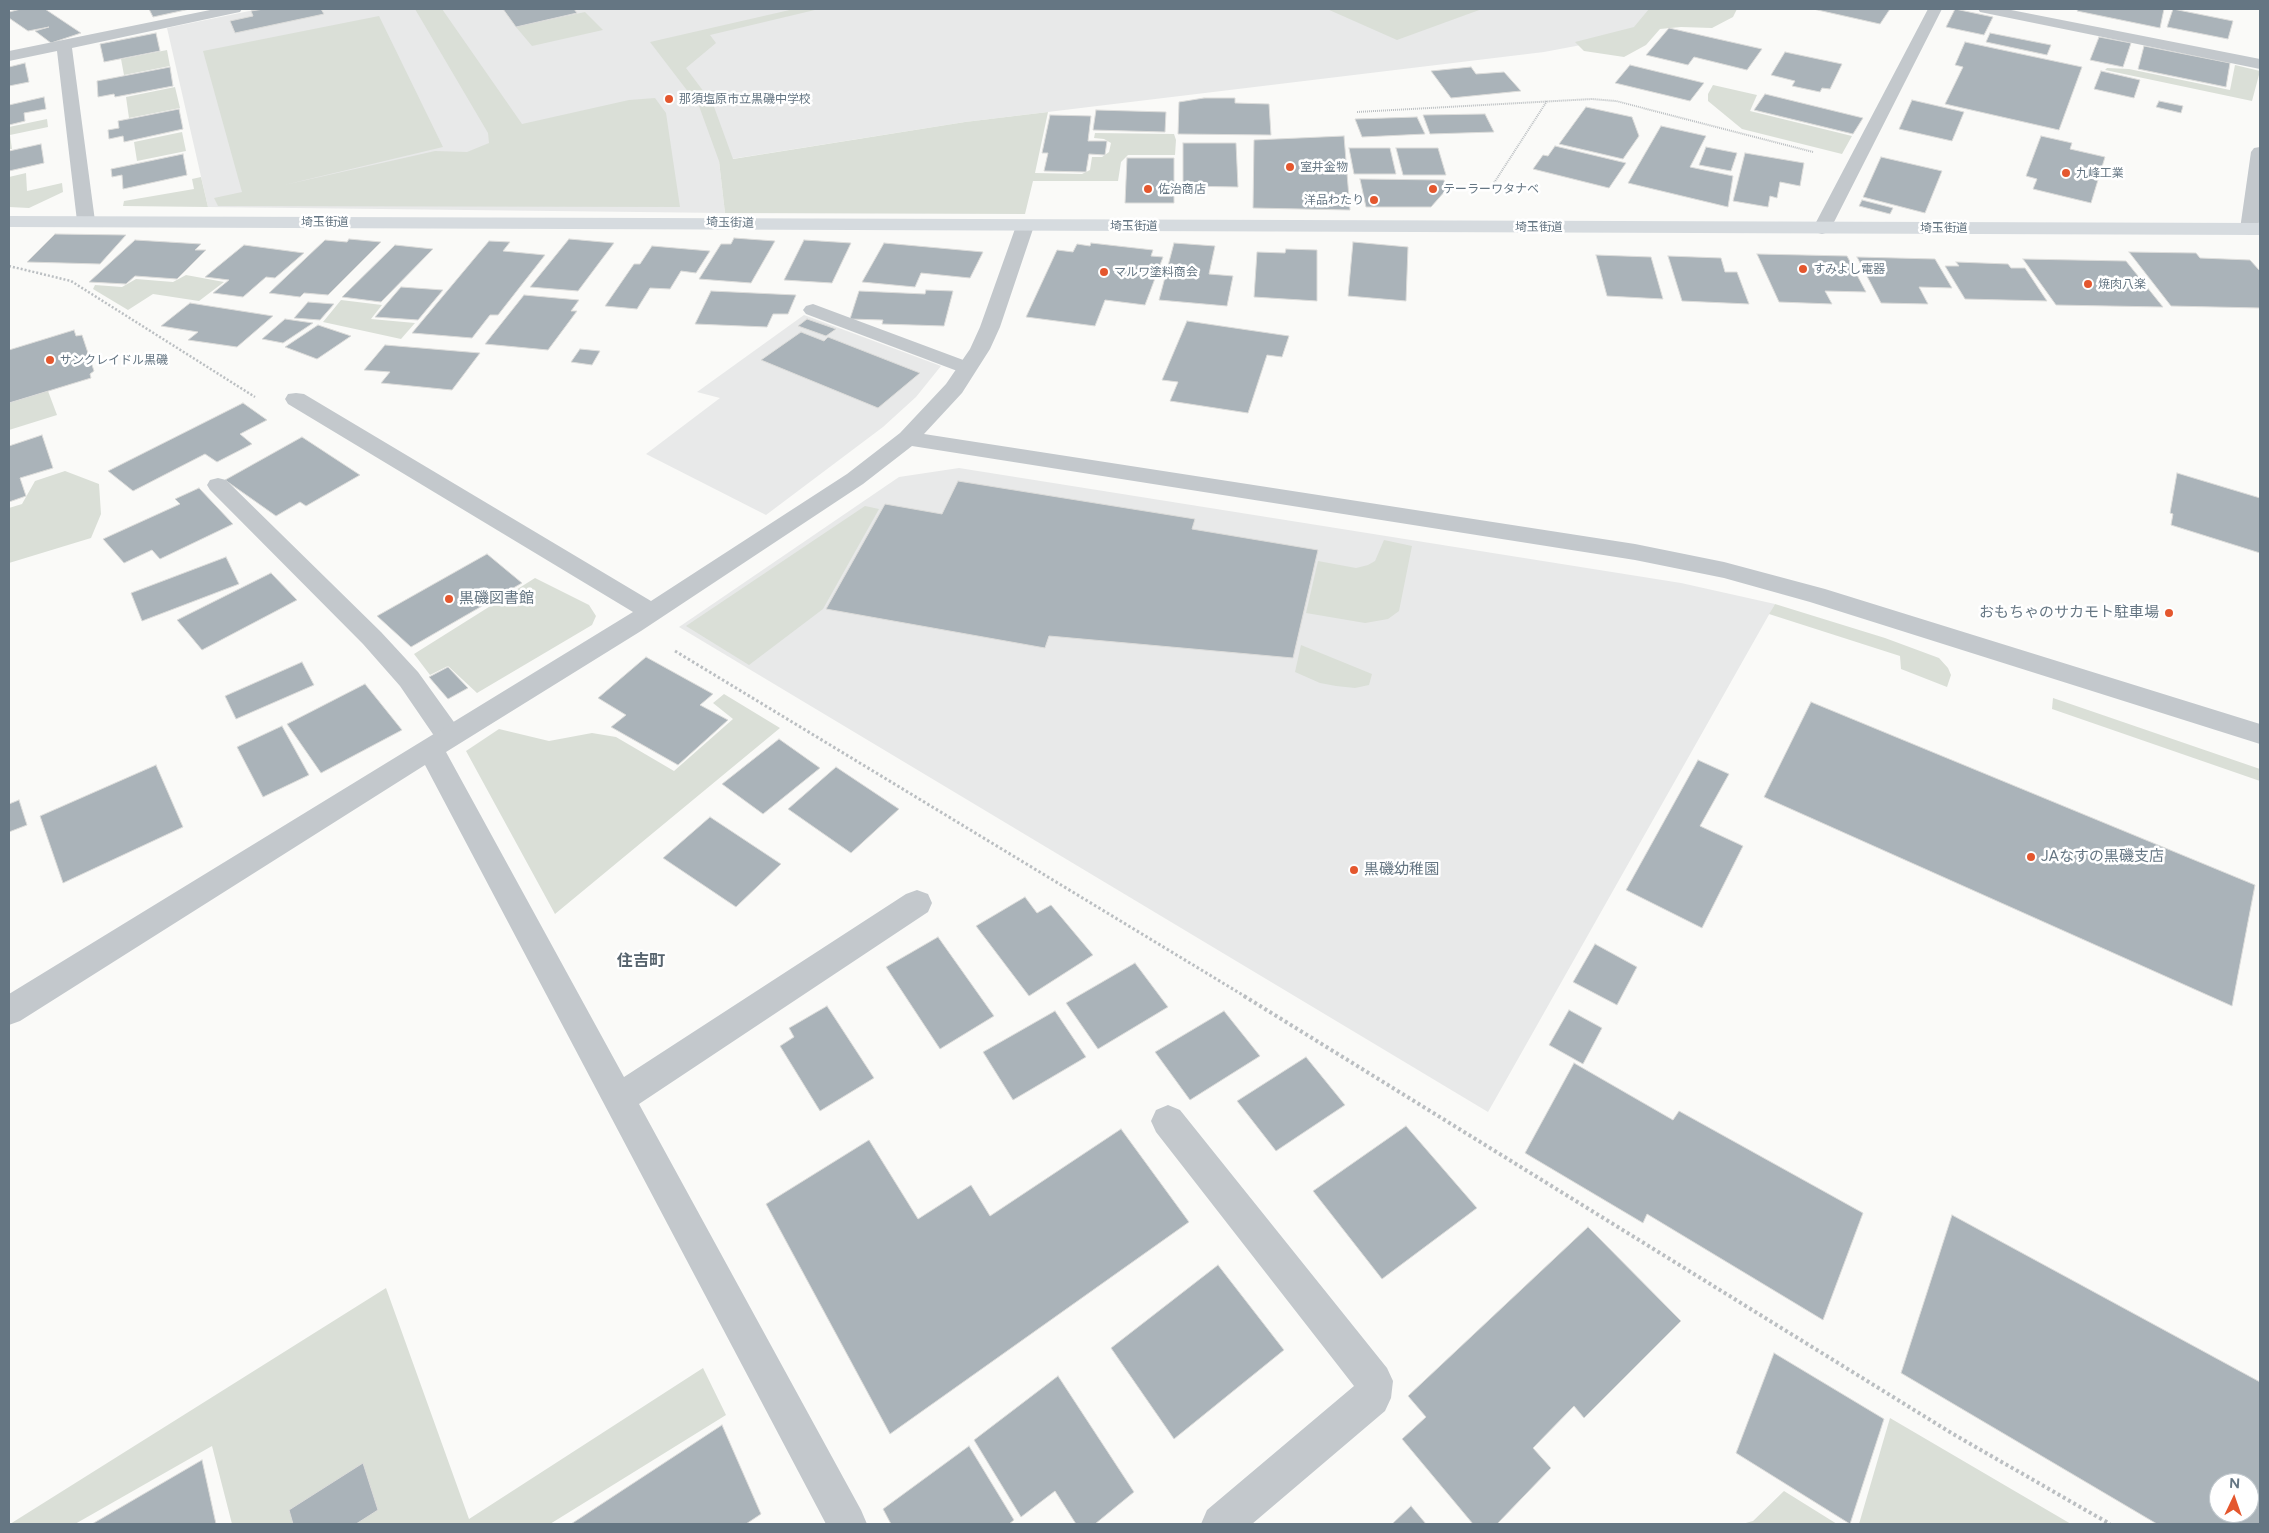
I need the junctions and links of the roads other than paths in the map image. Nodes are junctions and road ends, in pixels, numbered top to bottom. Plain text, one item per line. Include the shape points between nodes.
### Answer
1 (235, 9) edge
2 (1935, 9) edge
3 (1985, 9) edge
4 (218, 10) edge
5 (64, 44) junction
6 (9, 56) edge
7 (2260, 64) edge
8 (2260, 152) edge
9 (9, 221) edge
10 (86, 221) junction
11 (1025, 226) junction
12 (1822, 228) junction
13 (2254, 229) edge
14 (813, 310) dead end
15 (968, 368) junction
16 (296, 399) dead end
17 (908, 438) junction
18 (218, 485) dead end
19 (642, 619) junction
20 (2260, 734) edge
21 (440, 742) junction
22 (917, 903) dead end
23 (9, 1011) edge
24 (618, 1098) junction
25 (1168, 1121) dead end
26 (847, 1524) edge
27 (1221, 1524) edge

1 - 4 street
2 - 12 street
3 - 7 street
4 - 5 street
5 - 6 street
5 - 10 street
8 - 13 street
9 - 10 street, 埼玉街道
10 - 11 street, 埼玉街道
11 - 12 street, 埼玉街道
11 - 15 street via 990,327
12 - 13 street, 埼玉街道
14 - 15 street
15 - 17 street
16 - 19 street
17 - 19 street via 855,479
17 - 20 street via 1635,552 1724,570 1816,595
18 - 21 street via 409,679
19 - 21 street
21 - 23 street
21 - 24 street
22 - 24 street
24 - 26 street
25 - 27 street via 1374,1382 1372,1398

